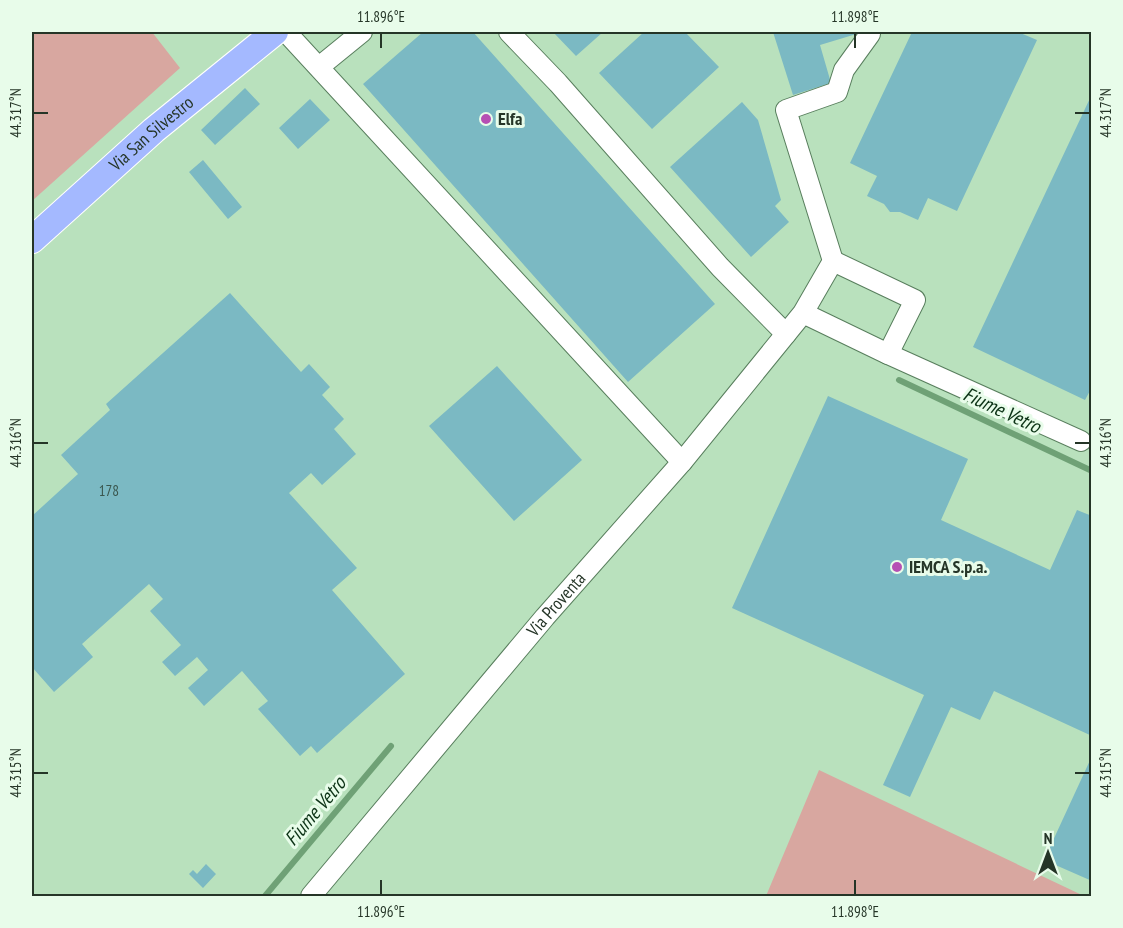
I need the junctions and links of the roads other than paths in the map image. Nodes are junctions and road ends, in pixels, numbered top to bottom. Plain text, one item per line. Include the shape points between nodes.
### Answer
1 (275, 32) edge
2 (286, 32) edge
3 (362, 32) edge
4 (509, 32) edge
5 (870, 32) edge
6 (319, 67) junction
7 (32, 240) edge
8 (833, 261) junction
9 (803, 313) junction
10 (786, 334) junction
11 (888, 354) junction
12 (1081, 441) dead end
13 (682, 462) junction
14 (311, 897) edge

1 - 7 main road, Via San Silvestro via 154,130
2 - 6 street
3 - 6 street
4 - 10 street via 720,267
5 - 8 street via 844,70 837,92 786,110
6 - 13 street
8 - 9 street, Via Proventa
8 - 11 street via 915,300
9 - 10 street, Via Proventa
9 - 11 street
10 - 13 street, Via Proventa
11 - 12 street
13 - 14 street, Via Proventa via 545,617

